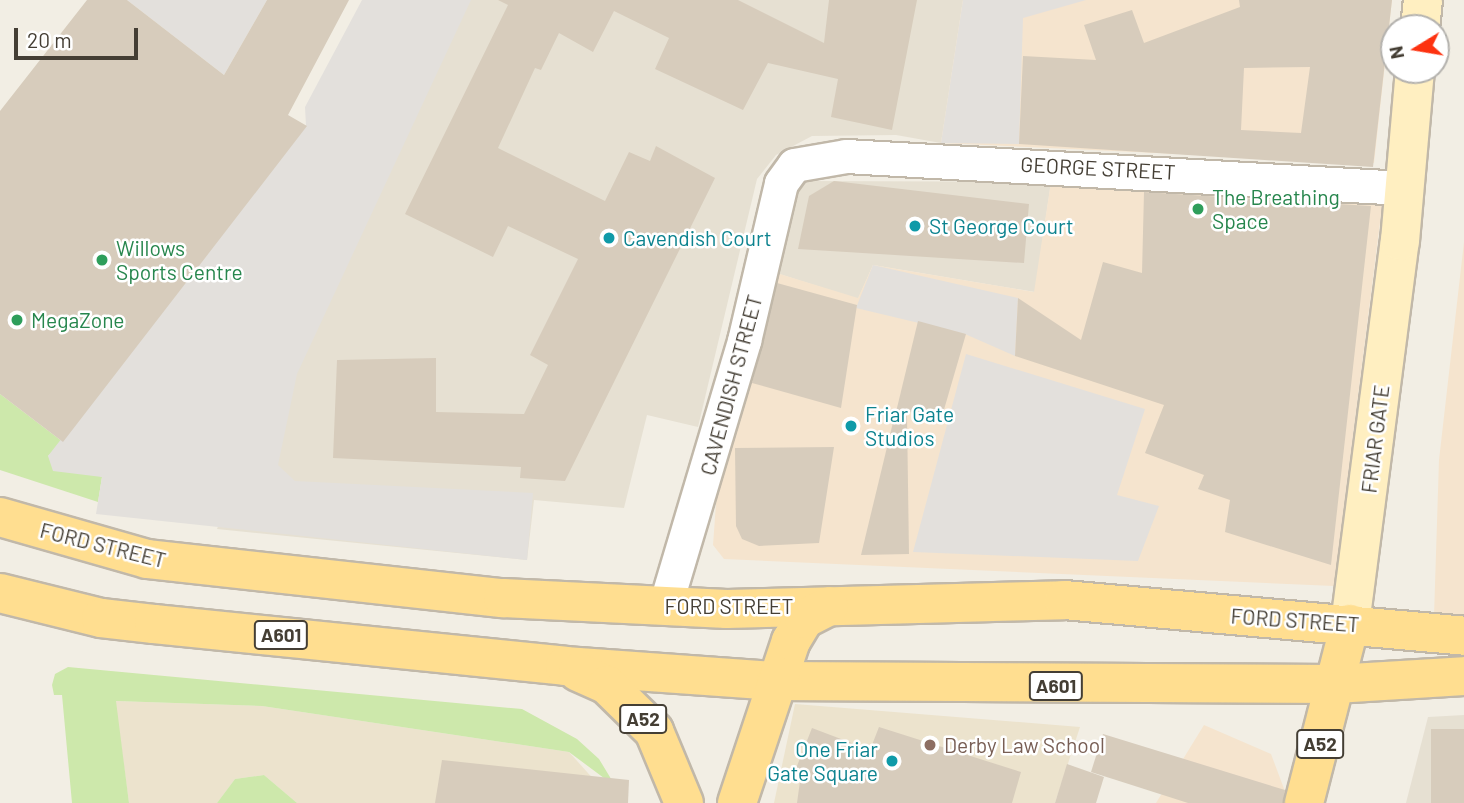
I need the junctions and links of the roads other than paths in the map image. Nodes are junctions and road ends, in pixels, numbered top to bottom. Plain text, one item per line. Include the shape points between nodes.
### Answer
1 (1413, 84) edge
2 (794, 165) joint
3 (1402, 188) junction
4 (0, 517) edge
5 (0, 593) edge
6 (665, 606) junction
7 (829, 606) junction
8 (1350, 624) junction
9 (1464, 636) edge
10 (565, 666) junction
11 (1464, 676) edge
12 (776, 681) junction
13 (1335, 684) junction
14 (684, 803) edge
15 (737, 803) edge
16 (1304, 803) edge

1 - 3 street, FRIAR GATE
2 - 3 street, GEORGE STREET via 846,156
2 - 6 street, CAVENDISH STREET via 781,183 701,496
3 - 8 street, FRIAR GATE
4 - 6 main road, FORD STREET via 147,559 503,598
5 - 10 main road, A601 via 101,618
6 - 7 main road, FORD STREET
7 - 8 main road, FORD STREET via 1064,600
7 - 12 main road via 804,619
8 - 9 main road, FORD STREET
8 - 13 main road, FRIAR GATE
10 - 12 main road, A601
10 - 14 main road, A52 via 607,685 653,731
11 - 13 main road, A601
12 - 13 main road, A601
12 - 15 main road
13 - 16 main road, FRIAR GATE / A52

